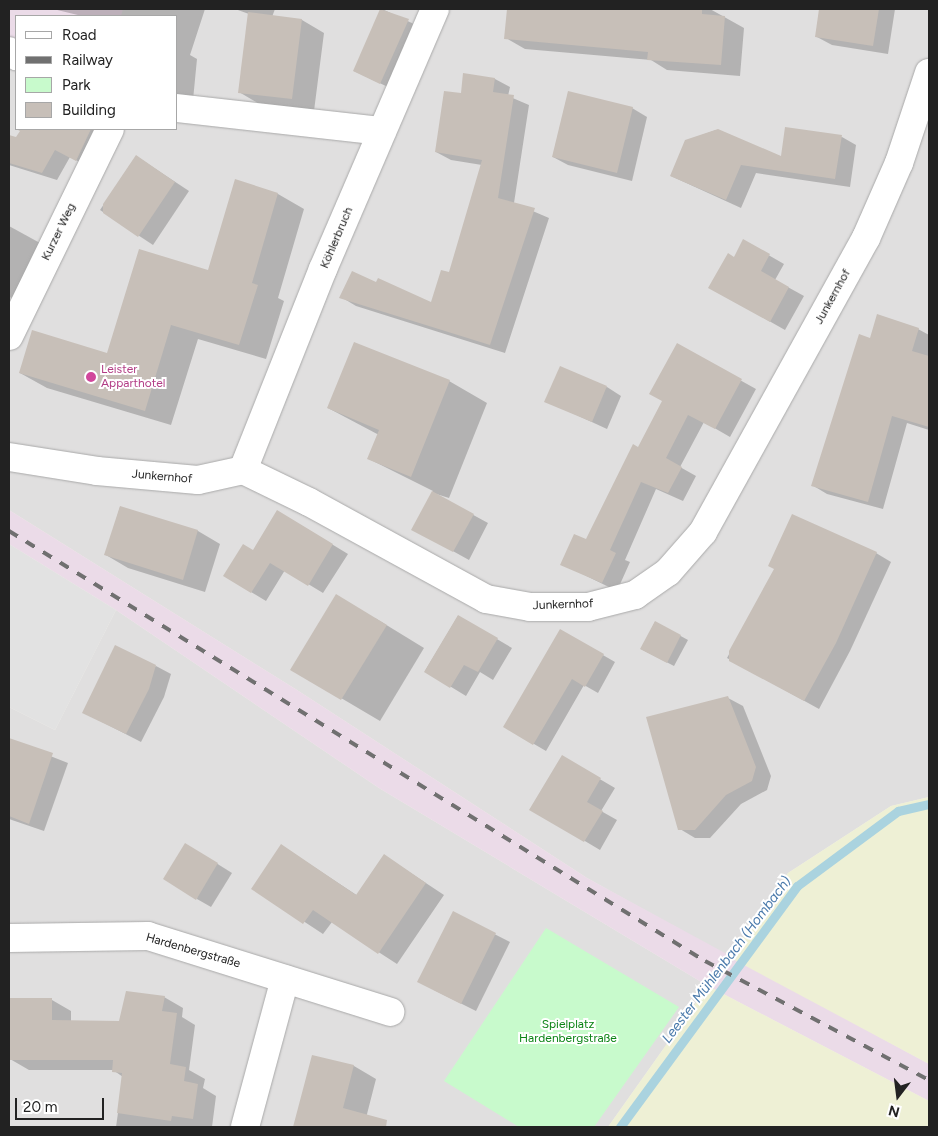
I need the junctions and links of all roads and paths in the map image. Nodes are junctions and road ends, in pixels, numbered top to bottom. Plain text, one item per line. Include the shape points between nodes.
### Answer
1 (435, 9) edge
2 (929, 73) edge
3 (178, 108) edge
4 (110, 130) edge
5 (382, 131) junction
6 (9, 336) edge
7 (9, 457) edge
8 (243, 470) junction
9 (9, 938) edge
10 (285, 979) junction
11 (390, 1012) dead end
12 (245, 1127) edge

1 - 5 street, Köhlerbruch
2 - 8 street, Junkernhof via 899,163 866,238 703,532 668,572 635,595 588,606 530,607 486,599 309,502
3 - 5 street
4 - 6 street, Kurzer Weg
5 - 8 street, Köhlerbruch
7 - 8 street, Junkernhof via 97,471 198,480
9 - 10 street, Hardenbergstraße via 148,936
10 - 11 street, Hardenbergstraße
10 - 12 street

